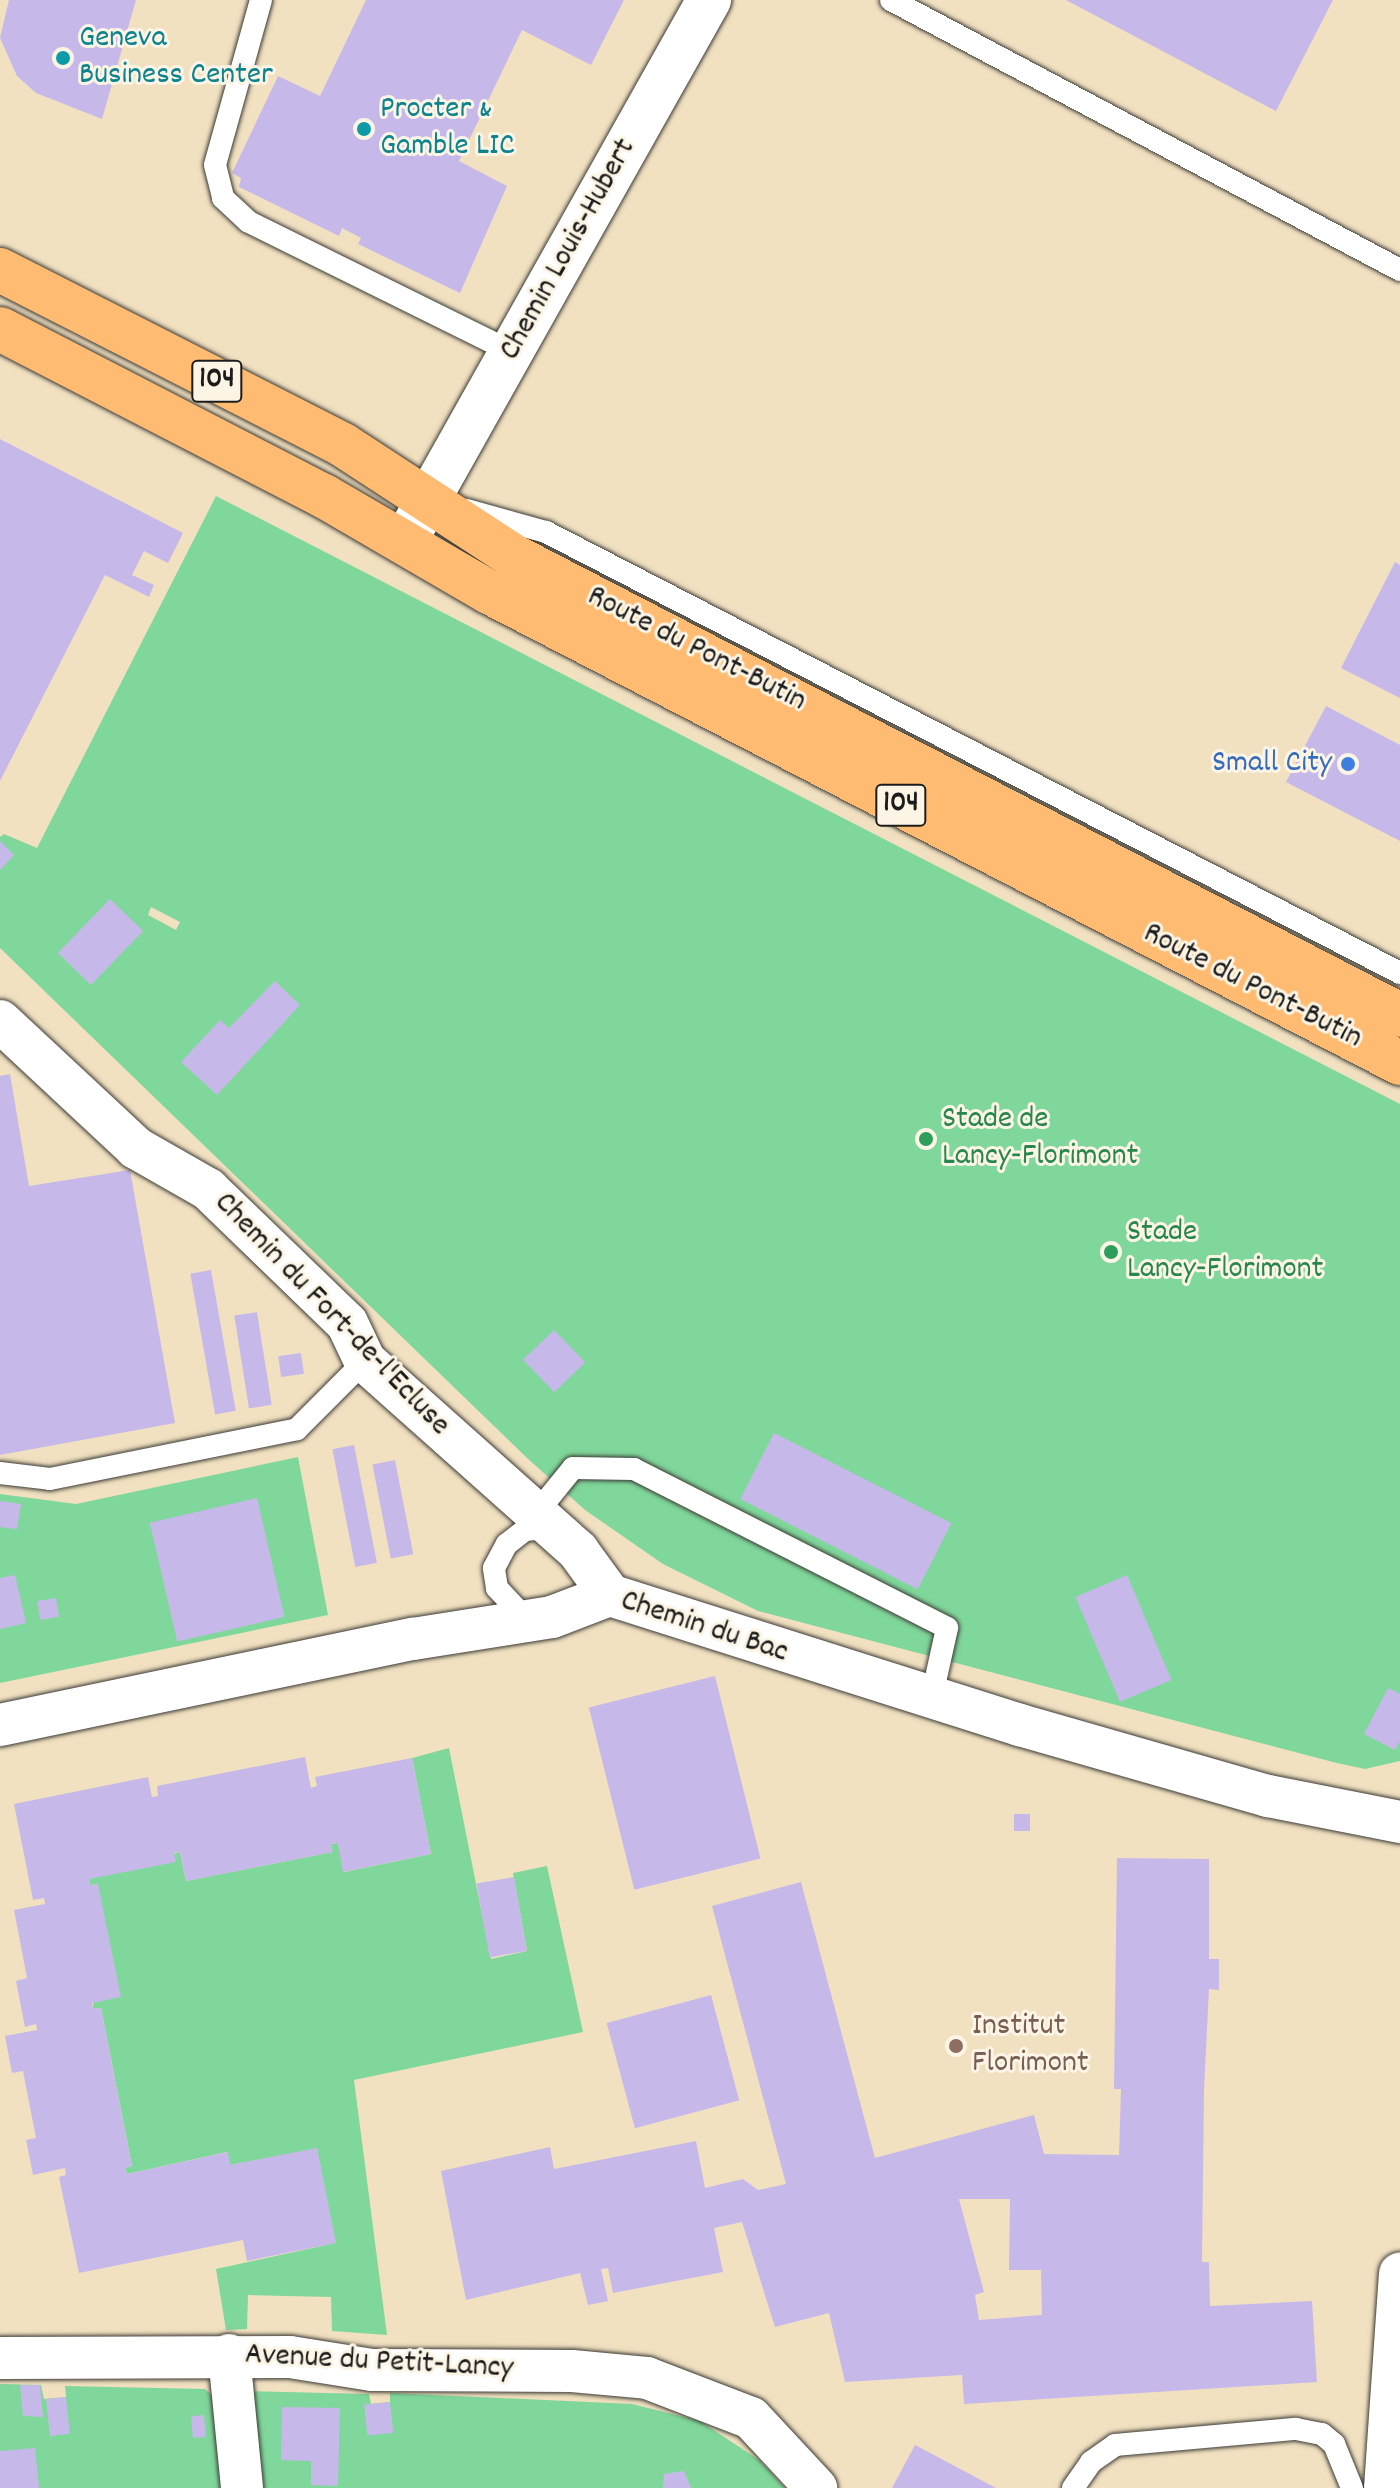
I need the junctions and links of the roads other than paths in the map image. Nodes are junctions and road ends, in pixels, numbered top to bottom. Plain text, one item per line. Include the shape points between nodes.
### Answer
1 (261, 0) edge
2 (709, 0) edge
3 (891, 0) edge
4 (0, 270) edge
5 (1400, 270) edge
6 (0, 329) edge
7 (512, 352) junction
8 (429, 500) junction
9 (405, 541) junction
10 (1400, 973) edge
11 (1400, 1015) edge
12 (0, 1021) edge
13 (1400, 1063) edge
14 (365, 1361) junction
15 (0, 1473) edge
16 (542, 1522) junction
17 (610, 1595) junction
18 (527, 1620) junction
19 (931, 1700) junction
20 (0, 1725) edge
21 (1400, 1822) edge
22 (1400, 2274) edge
23 (229, 2355) junction
24 (0, 2358) edge
25 (242, 2488) edge
26 (816, 2488) edge
27 (1073, 2488) edge
28 (1352, 2488) edge
29 (1385, 2488) edge

1 - 7 lane via 215,165 223,198 249,222
2 - 7 street, Chemin Louis-Hubert
3 - 5 lane
4 - 8 main road, Route du Pont-Butin / 104 via 343,445
6 - 9 main road, Route du Pont-Butin / 104
7 - 8 street, Chemin Louis-Hubert
8 - 9 street, Chemin Louis-Hubert
8 - 10 lane, Route du Pont-Butin via 546,532
8 - 11 main road, Route du Pont-Butin / 104 via 513,556
9 - 13 main road, Route du Pont-Butin / 104 via 489,592
12 - 14 street, Chemin du Fort-de-l'Ecluse via 136,1148 208,1189 347,1323
14 - 15 lane via 297,1429 50,1479
14 - 16 street, Chemin du Fort-de-l'Ecluse
16 - 17 street, Chemin du Fort-de-l'Ecluse via 578,1551
16 - 18 lane via 507,1544 494,1568 497,1588
16 - 19 lane via 573,1468 634,1469 947,1628
17 - 18 street, Chemin du Bac
17 - 19 street, Chemin du Bac
18 - 20 street, Chemin du Bac
19 - 21 street, Chemin du Bac via 1268,1796
22 - 29 street
23 - 24 street, Avenue du Petit-Lancy
23 - 25 street
23 - 26 street, Avenue du Petit-Lancy via 290,2357 372,2370 572,2371 647,2378 751,2418
27 - 28 lane via 1091,2462 1115,2445 1296,2429 1322,2434 1334,2444

